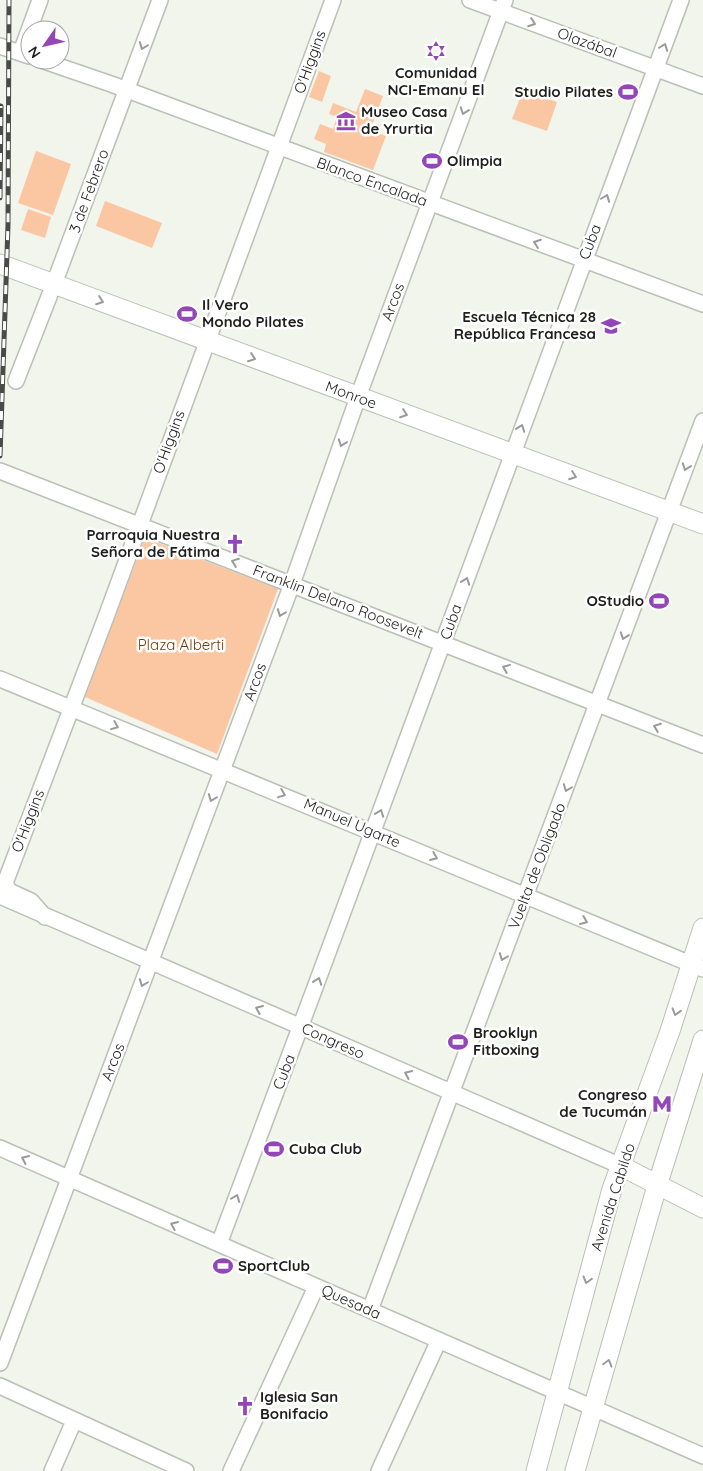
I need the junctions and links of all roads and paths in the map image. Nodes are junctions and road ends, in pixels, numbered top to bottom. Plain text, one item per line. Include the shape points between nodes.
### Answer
1 (40, 0) edge
2 (160, 0) edge
3 (333, 0) edge
4 (470, 0) edge
5 (682, 0) edge
6 (503, 6) edge
7 (34, 20) edge
8 (0, 46) edge
9 (20, 52) edge
10 (656, 68) junction
11 (69, 70) edge
12 (703, 86) edge
13 (126, 90) junction
14 (278, 147) junction
15 (430, 204) junction
16 (582, 260) junction
17 (0, 264) edge
18 (54, 284) junction
19 (703, 304) edge
20 (206, 340) junction
21 (16, 381) dead end
22 (358, 397) junction
23 (703, 422) edge
24 (512, 454) junction
25 (0, 470) edge
26 (670, 512) junction
27 (703, 524) edge
28 (138, 526) junction
29 (292, 584) junction
30 (444, 643) junction
31 (0, 679) edge
32 (598, 704) junction
33 (70, 708) junction
34 (703, 744) edge
35 (223, 770) junction
36 (373, 832) junction
37 (2, 890) edge
38 (526, 897) junction
39 (0, 905) edge
40 (45, 917) junction
41 (703, 928) edge
42 (150, 962) junction
43 (697, 968) edge
44 (301, 1027) junction
45 (703, 1040) edge
46 (452, 1093) junction
47 (0, 1148) edge
48 (628, 1170) junction
49 (68, 1179) junction
50 (657, 1186) junction
51 (703, 1208) edge
52 (219, 1244) junction
53 (316, 1287) junction
54 (370, 1310) junction
55 (439, 1340) junction
56 (0, 1363) edge
57 (0, 1386) edge
58 (557, 1392) junction
59 (595, 1410) junction
60 (74, 1420) junction
61 (703, 1456) edge
62 (52, 1471) edge
63 (186, 1471) edge
64 (231, 1471) edge
65 (379, 1471) edge
66 (536, 1471) edge
67 (575, 1471) edge

1 - 7 street
2 -> 13 street, 3 de Febrero
3 - 14 street, O'Higgins
4 - 6 street, Olazábal
10 -> 5 street, Cuba
6 -> 10 street, Olazábal
6 -> 15 street, Arcos
8 - 9 street
10 - 12 street, Olazábal
16 -> 10 street, Cuba
11 - 13 street, Blanco Encalada
13 - 14 street, Blanco Encalada
13 - 18 street, 3 de Febrero
14 - 15 street, Blanco Encalada
14 - 20 street, O'Higgins
16 -> 15 street, Blanco Encalada
15 - 22 street, Arcos
16 - 19 street, Blanco Encalada
24 -> 16 street, Cuba
17 - 18 main road, Monroe
18 -> 20 main road, Monroe
18 - 21 street, 3 de Febrero
20 -> 22 main road, Monroe
20 - 28 street, O'Higgins
22 -> 24 main road, Monroe
22 -> 29 street, Arcos
23 -> 26 street, Vuelta de Obligado
24 -> 26 main road, Monroe
30 -> 24 street, Cuba
25 - 28 street, Franklin Delano Roosevelt
26 - 27 main road, Monroe
26 -> 32 street, Vuelta de Obligado
29 -> 28 street, Franklin Delano Roosevelt
28 - 33 street, O'Higgins
29 - 30 street, Franklin Delano Roosevelt
29 -> 35 street, Arcos
32 -> 30 street, Franklin Delano Roosevelt
36 -> 30 street, Cuba
31 - 33 street, Manuel Ugarte
34 -> 32 street, Franklin Delano Roosevelt
32 -> 38 street, Vuelta de Obligado
33 -> 35 street, Manuel Ugarte
33 - 37 street, O'Higgins
35 -> 36 street, Manuel Ugarte
35 -> 42 street, Arcos
36 -> 38 street, Manuel Ugarte
44 -> 36 street, Cuba
37 - 40 street, Congreso
38 -> 43 street, Manuel Ugarte
38 -> 46 street, Vuelta de Obligado
39 - 40 street, Congreso via 22,914
40 - 42 street, Congreso
41 - 43 main road, Avenida Cabildo
44 -> 42 street, Congreso
42 -> 49 street, Arcos
43 -> 48 main road, Avenida Cabildo via 670,1031
46 -> 44 street, Congreso
52 -> 44 street, Cuba
45 - 50 main road
46 - 48 street, Congreso
46 - 54 street, Vuelta de Obligado
49 -> 47 street, Quesada
48 - 50 main road
48 -> 58 main road, Avenida Cabildo via 612,1189
52 -> 49 street, Quesada
49 - 56 street, Arcos
50 - 51 main road
59 -> 50 main road
52 - 53 street, Quesada
53 - 54 street, Quesada
53 - 64 street
54 - 55 street, Quesada
55 - 58 street, Quesada
55 - 65 street
57 - 60 street
58 - 59 street, Quesada
58 - 66 main road, Avenida Cabildo
59 - 61 street, Quesada
59 - 67 main road
60 - 62 street
60 - 63 street

